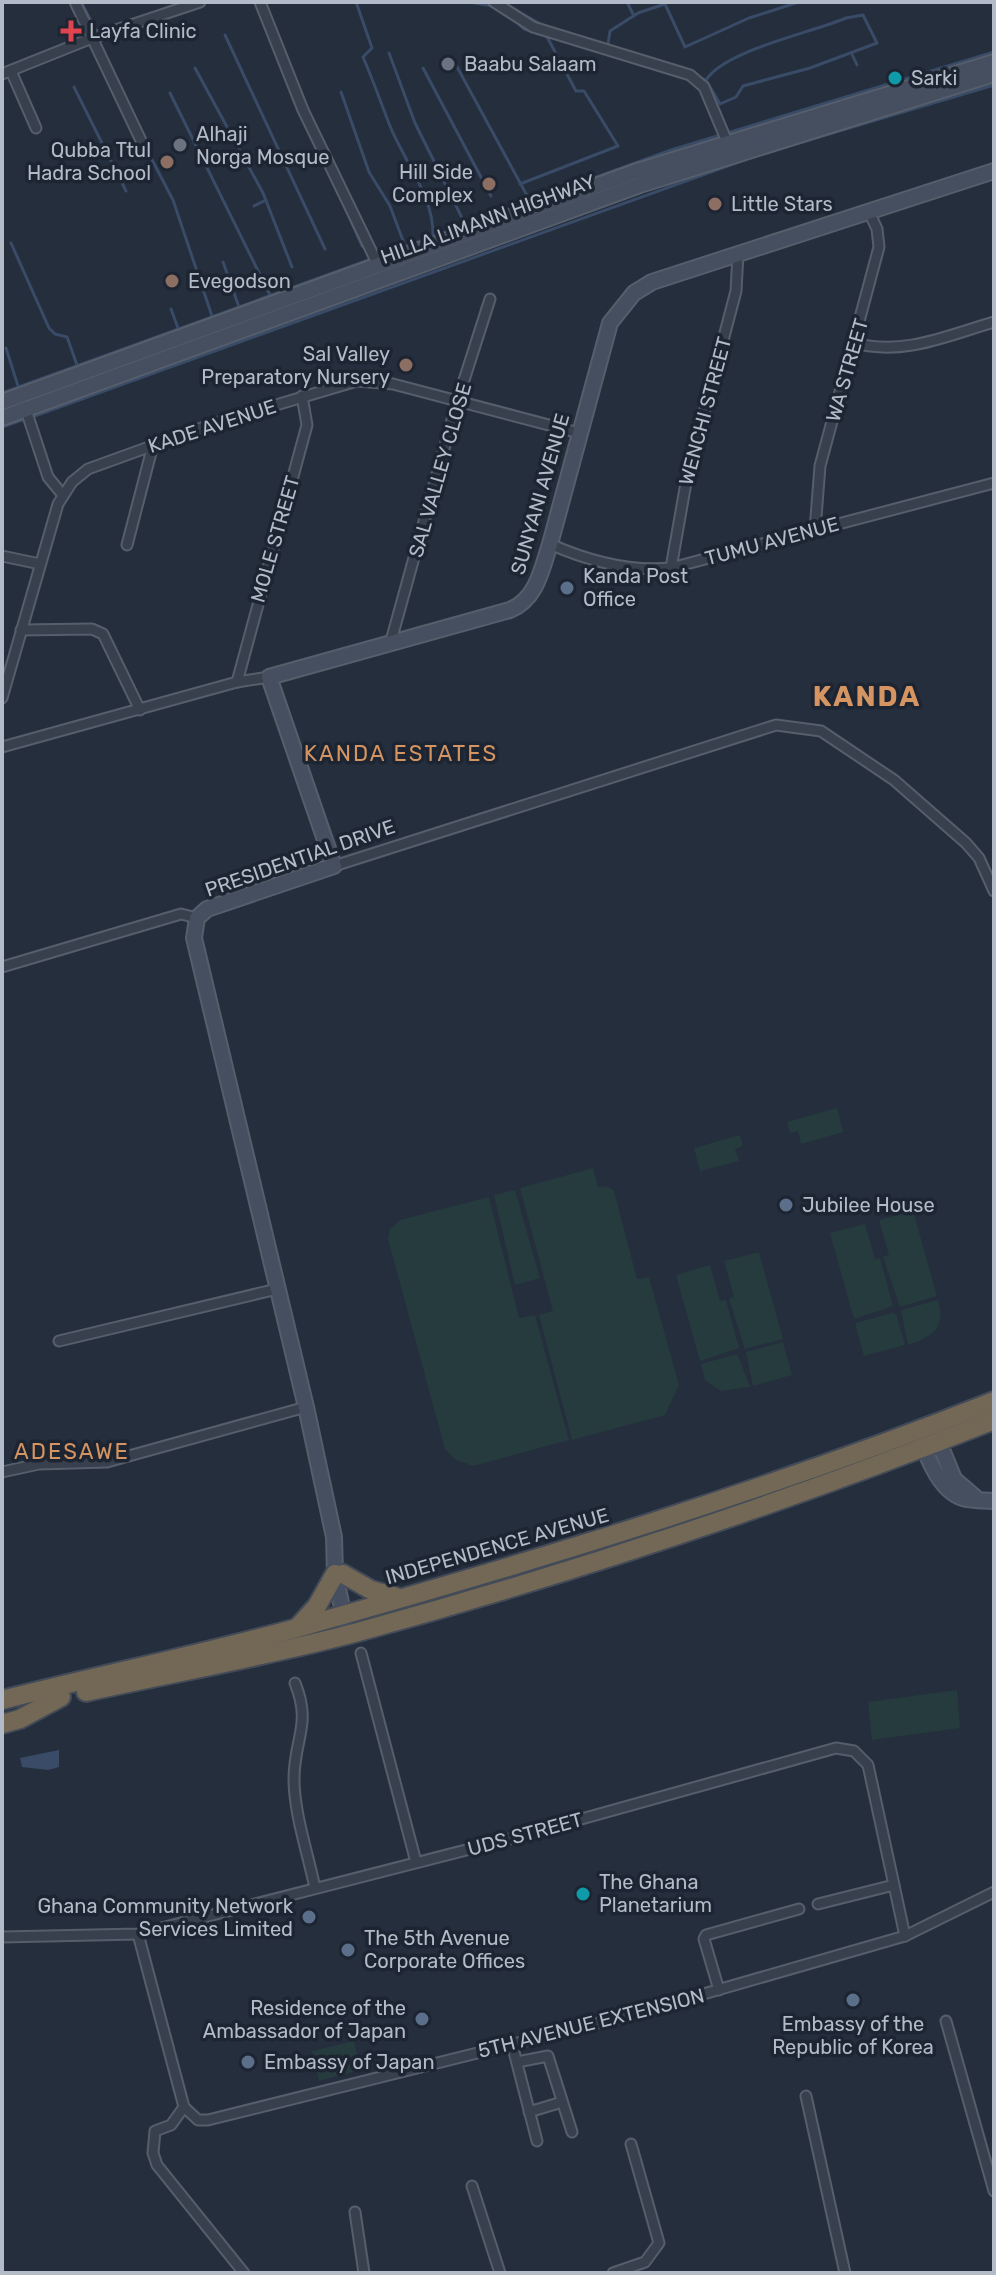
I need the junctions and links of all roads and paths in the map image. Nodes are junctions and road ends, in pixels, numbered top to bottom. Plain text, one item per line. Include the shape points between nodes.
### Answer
1 (75, 2) edge
2 (200, 2) edge
3 (260, 2) edge
4 (494, 2) edge
5 (92, 38) junction
6 (994, 62) edge
7 (7, 72) edge
8 (994, 74) edge
9 (36, 128) dead end
10 (728, 144) junction
11 (146, 151) dead end
12 (994, 171) edge
13 (869, 212) junction
14 (738, 254) junction
15 (379, 267) junction
16 (490, 299) dead end
17 (994, 322) edge
18 (854, 343) junction
19 (302, 396) junction
20 (2, 402) edge
21 (457, 402) junction
22 (26, 410) junction
23 (2, 418) edge
24 (579, 433) junction
25 (153, 445) junction
26 (994, 483) edge
27 (62, 494) junction
28 (815, 530) junction
29 (550, 544) junction
30 (127, 545) dead end
31 (2, 556) edge
32 (40, 564) junction
33 (671, 568) junction
34 (21, 630) junction
35 (391, 641) junction
36 (269, 677) junction
37 (237, 682) junction
38 (2, 698) edge
39 (140, 710) junction
40 (3, 745) edge
41 (334, 866) junction
42 (994, 891) edge
43 (197, 918) junction
44 (2, 967) edge
45 (277, 1289) junction
46 (59, 1341) dead end
47 (994, 1401) edge
48 (306, 1407) junction
49 (994, 1420) edge
50 (928, 1436) junction
51 (2, 1472) edge
52 (986, 1500) edge
53 (338, 1570) junction
54 (396, 1597) junction
55 (347, 1613) junction
56 (297, 1628) junction
57 (352, 1633) junction
58 (361, 1653) dead end
59 (295, 1683) dead end
60 (2, 1690) edge
61 (59, 1692) junction
62 (2, 1700) edge
63 (2, 1713) edge
64 (2, 1724) edge
65 (416, 1862) junction
66 (894, 1885) junction
67 (315, 1888) junction
68 (994, 1892) edge
69 (818, 1904) dead end
70 (799, 1909) dead end
71 (138, 1934) junction
72 (905, 1936) junction
73 (2, 1937) edge
74 (719, 1990) junction
75 (946, 2021) dead end
76 (512, 2044) junction
77 (517, 2062) junction
78 (806, 2096) dead end
79 (562, 2102) junction
80 (184, 2107) junction
81 (529, 2112) junction
82 (198, 2120) junction
83 (171, 2125) junction
84 (572, 2132) dead end
85 (537, 2141) dead end
86 (631, 2144) dead end
87 (472, 2186) dead end
88 (994, 2191) edge
89 (355, 2212) dead end
90 (244, 2273) edge
91 (364, 2273) edge
92 (500, 2273) edge
93 (613, 2273) edge
94 (845, 2273) edge

1 - 5 street
2 - 5 street
3 - 15 street via 303,110
4 - 10 street via 533,27 690,75 704,87
5 - 7 street
5 - 11 street
6 - 10 street, HILLA LIMANN HIGHWAY
7 - 9 street
8 - 22 street, HILLA LIMANN HIGHWAY via 640,185
10 - 15 street, HILLA LIMANN HIGHWAY via 637,171
12 - 13 street, SUNYANI AVENUE
13 - 14 street, SUNYANI AVENUE
13 - 18 street, WA STREET via 879,247
14 - 24 street, SUNYANI AVENUE via 652,282 622,306 610,323
14 - 33 street, WENCHI STREET via 736,291 687,477
15 - 20 street, HILLA LIMANN HIGHWAY
16 - 21 street, SAL VALLEY CLOSE
17 - 18 street via 899,350
18 - 28 street, WA STREET via 820,466
19 - 21 street, KADE AVENUE via 374,380
19 - 25 street, KADE AVENUE
19 - 37 street, MOLE STREET via 307,425
21 - 24 street, KADE AVENUE
21 - 35 street, SAL VALLEY CLOSE
22 - 23 street, HILLA LIMANN HIGHWAY
22 - 27 street via 48,477
24 - 29 street, SUNYANI AVENUE
25 - 27 street, KADE AVENUE via 88,469
25 - 30 street
26 - 28 street, TUMU AVENUE
27 - 32 street
28 - 33 street, TUMU AVENUE
29 - 33 street, TUMU AVENUE via 578,556
29 - 35 street, SUNYANI AVENUE via 531,593 516,607
31 - 32 street
32 - 34 street
34 - 38 street
34 - 39 street via 92,629 103,634
35 - 36 street, SUNYANI AVENUE
36 - 37 street, SUNYANI AVENUE
36 - 41 street
37 - 39 street, SUNYANI AVENUE
39 - 40 street, SUNYANI AVENUE
41 - 42 street, PRESIDENTIAL DRIVE via 776,725 821,731 894,780 966,843
41 - 43 street, PRESIDENTIAL DRIVE via 213,906
43 - 44 street via 181,914
43 - 45 street, PRESIDENTIAL DRIVE via 194,938
45 - 46 street
45 - 48 street, PRESIDENTIAL DRIVE
47 - 50 highway, INDEPENDENCE AVENUE
48 - 51 street via 107,1462 39,1464
48 - 53 street, PRESIDENTIAL DRIVE
49 - 50 highway, INDEPENDENCE AVENUE
50 - 52 street via 954,1479
50 - 54 highway, INDEPENDENCE AVENUE via 593,1543
50 - 57 highway, INDEPENDENCE AVENUE via 644,1546
53 - 54 highway via 371,1590
53 - 55 street, PRESIDENTIAL DRIVE
53 - 56 highway
54 - 55 highway, INDEPENDENCE AVENUE
55 - 56 highway, INDEPENDENCE AVENUE
55 - 57 street, PRESIDENTIAL DRIVE
56 - 61 highway, INDEPENDENCE AVENUE
57 - 61 highway, INDEPENDENCE AVENUE
58 - 65 street
59 - 67 street via 305,1722 294,1781
60 - 61 highway
61 - 62 highway, INDEPENDENCE AVENUE
61 - 63 highway, INDEPENDENCE AVENUE
61 - 64 highway via 20,1719
65 - 66 street, UDS STREET via 836,1748 854,1751 868,1765
65 - 67 street, UDS STREET
66 - 69 street
66 - 72 street, UDS STREET
67 - 71 street, UDS STREET
68 - 72 street, 5TH AVENUE EXTENSION
70 - 74 street via 706,1935
71 - 73 street, UDS STREET
71 - 80 street
72 - 74 street, 5TH AVENUE EXTENSION
74 - 76 street, 5TH AVENUE EXTENSION
75 - 88 street
76 - 77 street
76 - 82 street, 5TH AVENUE EXTENSION
77 - 79 street via 548,2056
77 - 81 street
78 - 94 street
79 - 81 street
79 - 84 street
80 - 82 street
80 - 83 street
81 - 85 street
82 - 83 street, 5TH AVENUE EXTENSION
83 - 90 street via 155,2131 157,2165
86 - 93 street via 659,2243 645,2262
87 - 92 street
89 - 91 street

